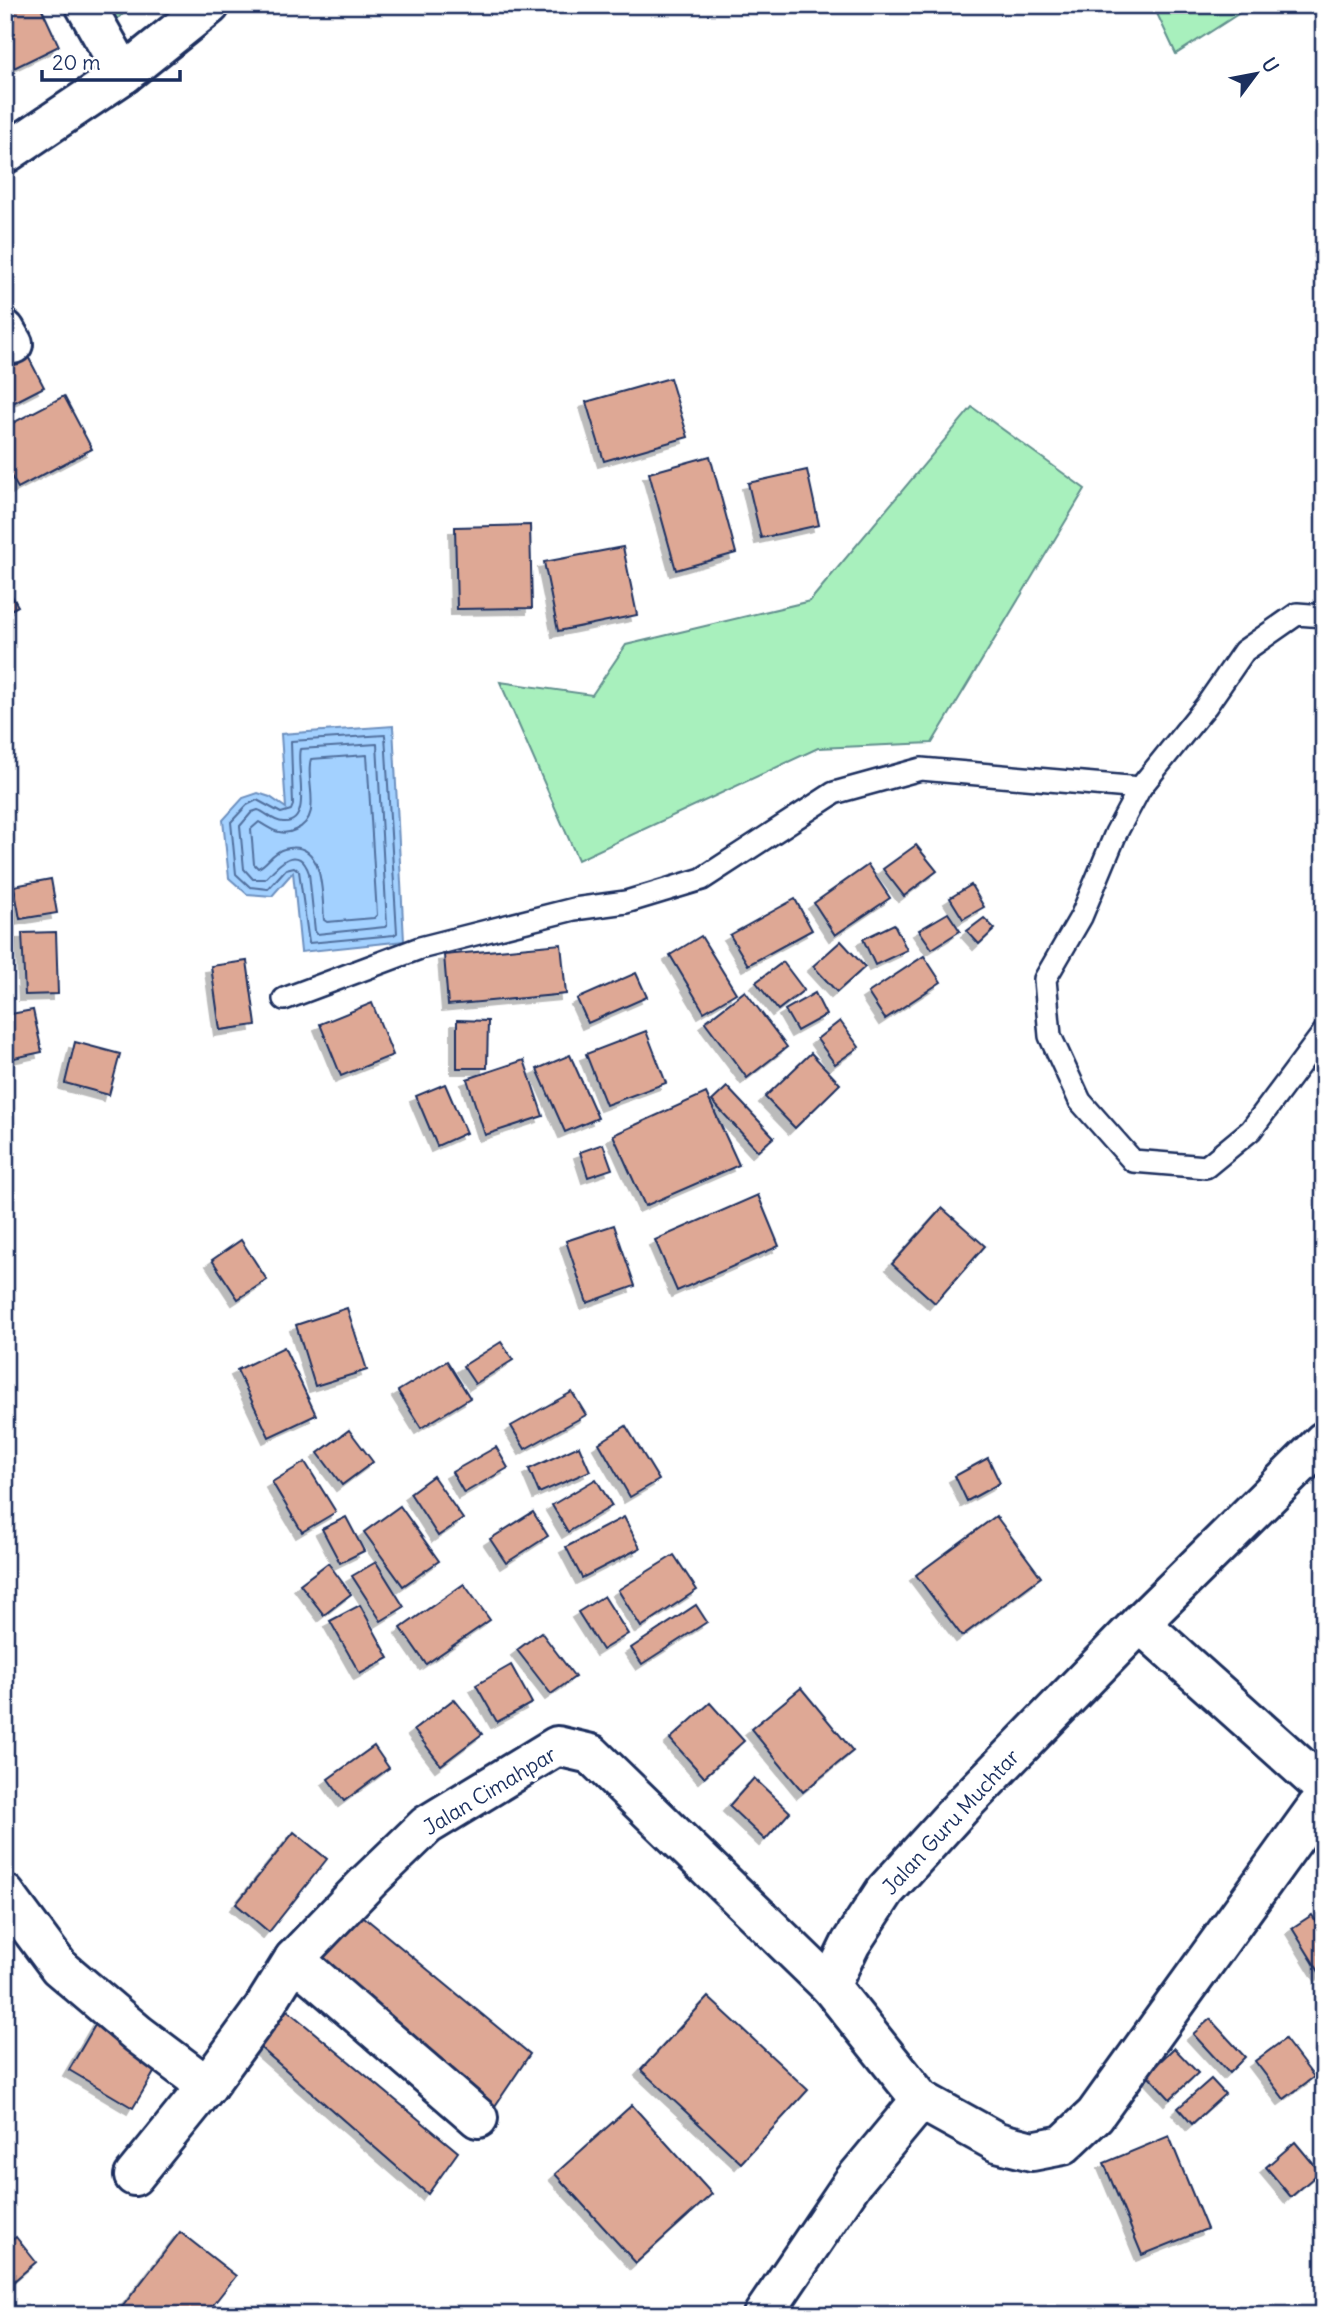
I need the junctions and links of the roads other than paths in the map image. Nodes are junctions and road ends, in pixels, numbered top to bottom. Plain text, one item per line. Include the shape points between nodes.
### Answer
1 (85, 5) edge
2 (210, 5) edge
3 (124, 74) junction
4 (5, 155) edge
5 (1324, 616) edge
6 (1140, 788) junction
7 (284, 999) dead end
8 (1324, 1031) edge
9 (1324, 1441) edge
10 (1140, 1623) junction
11 (1324, 1788) edge
12 (1324, 1797) edge
13 (5, 1894) edge
14 (294, 1959) junction
15 (830, 1986) junction
16 (207, 2086) junction
17 (921, 2100) junction
18 (478, 2119) dead end
19 (134, 2176) dead end
20 (778, 2310) edge

1 - 3 street
2 - 3 street
3 - 4 street
5 - 6 lane via 1297,614 1244,652
6 - 7 lane via 921,769 834,793 702,879 626,902 574,909 420,948
6 - 8 lane via 1081,917 1045,979 1050,1036 1080,1101 1133,1161 1206,1167 1251,1130
9 - 10 street, Jalan Guru Muchtar
10 - 11 street
10 - 15 street, Jalan Guru Muchtar via 885,1891
12 - 17 street via 1095,2115 1063,2145 1032,2151 997,2142
13 - 16 street via 59,1967
14 - 15 street, Jalan Cimahpar via 427,1825 557,1746 591,1754
14 - 16 street, Jalan Cimahpar
14 - 18 street
15 - 17 street
16 - 19 street, Jalan Cimahpar
17 - 20 street via 853,2182

